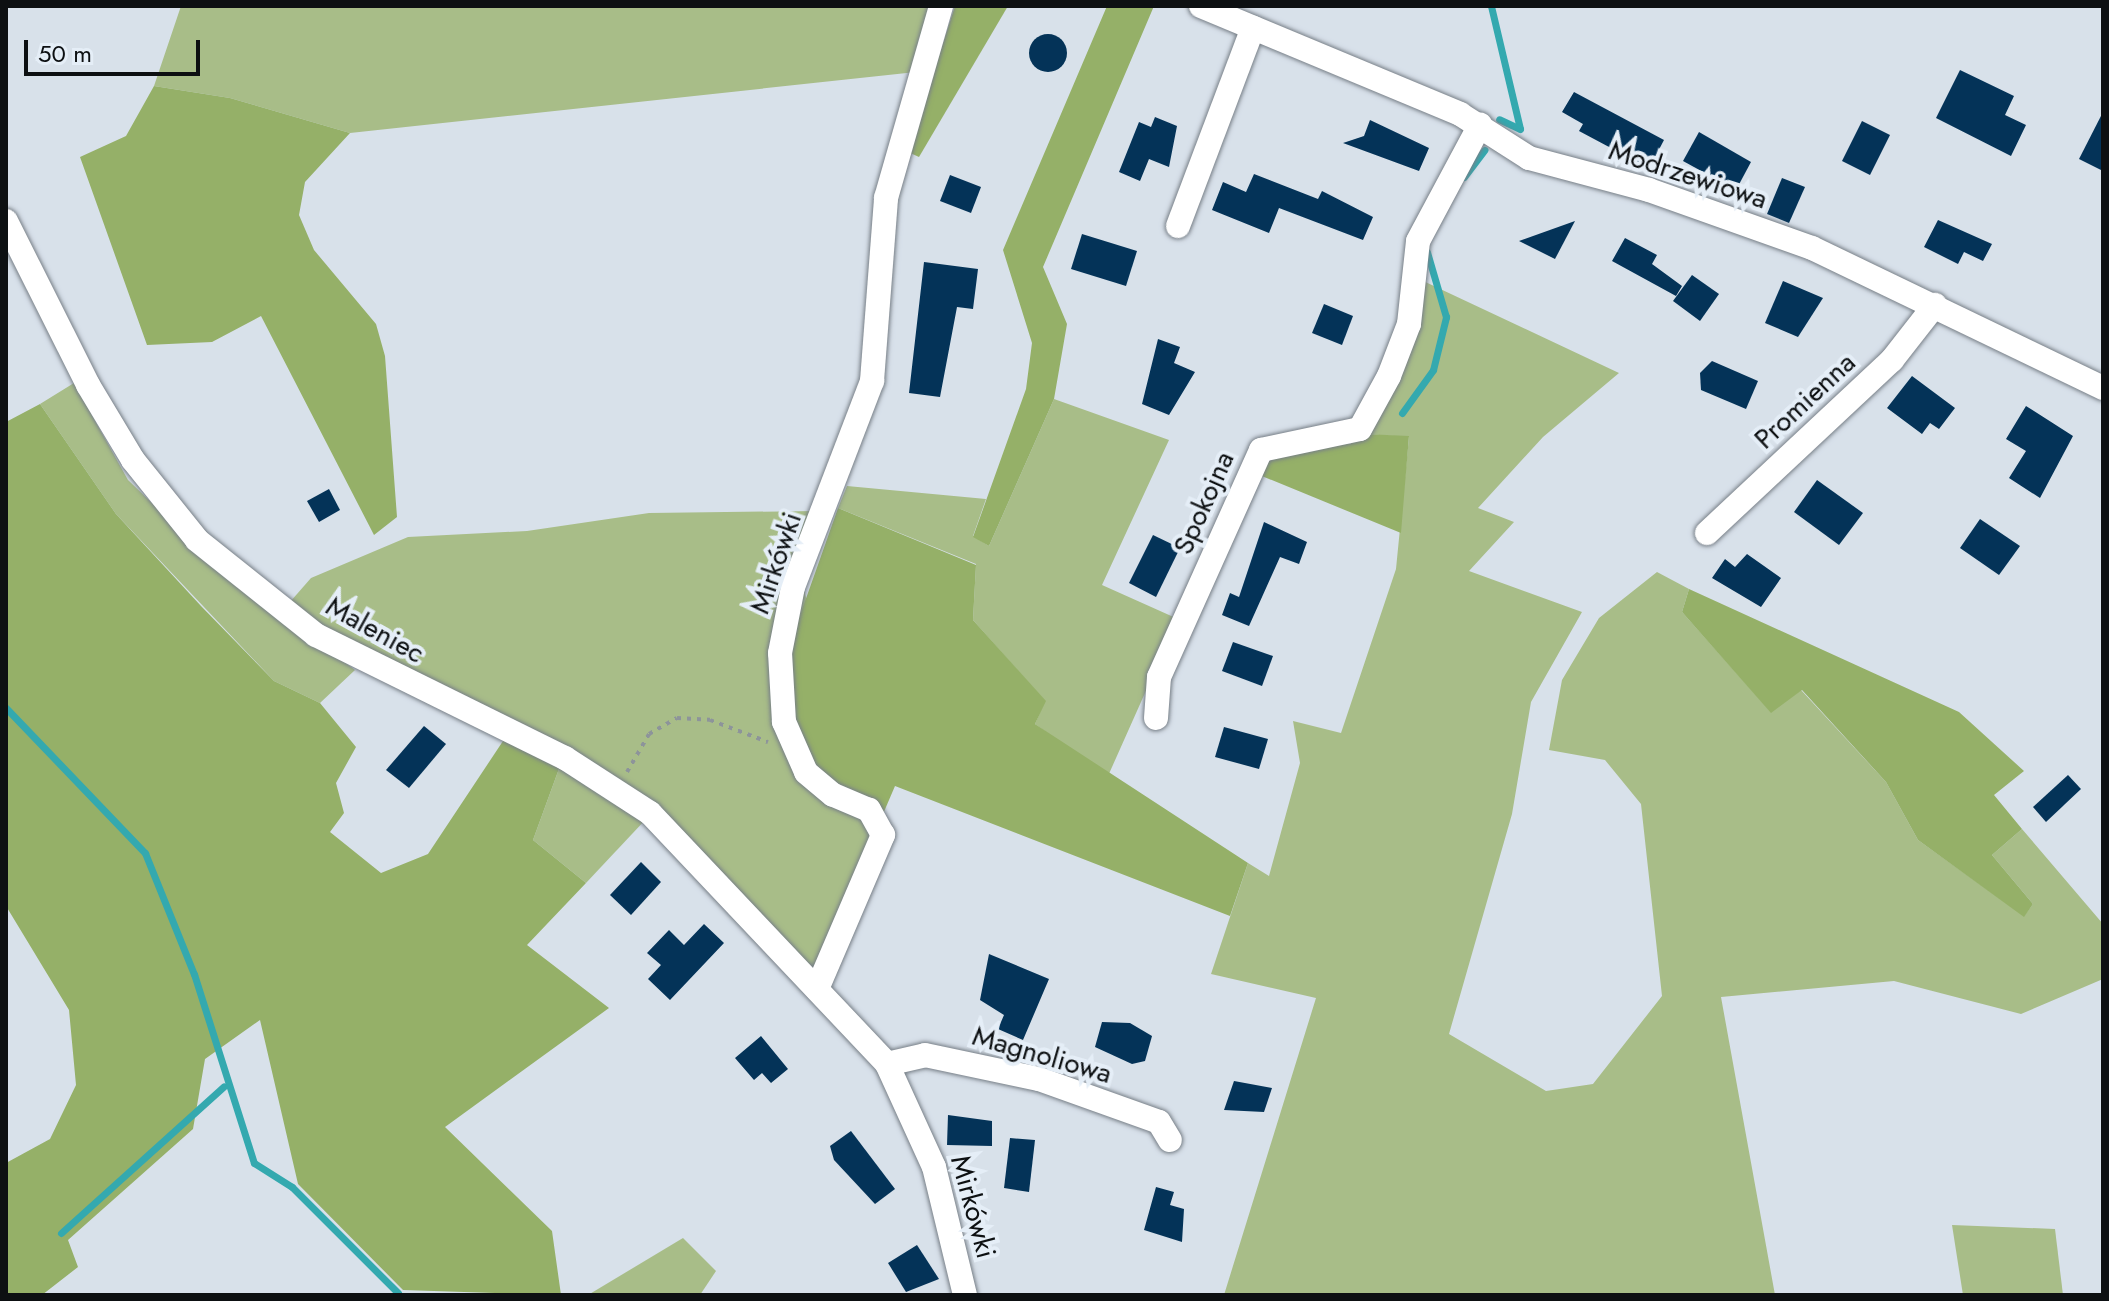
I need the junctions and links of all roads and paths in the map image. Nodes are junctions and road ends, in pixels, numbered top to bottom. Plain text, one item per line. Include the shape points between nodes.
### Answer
1 (941, 6) edge
2 (1201, 6) edge
3 (1253, 28) junction
4 (1480, 125) junction
5 (6, 221) edge
6 (1178, 226) dead end
7 (1935, 305) junction
8 (2103, 388) edge
9 (1707, 533) dead end
10 (1156, 718) dead end
11 (797, 751) junction
12 (620, 793) junction
13 (817, 989) junction
14 (887, 1064) junction
15 (1170, 1140) dead end
16 (965, 1295) edge

1 - 11 street, Mirkówki via 886,198 872,381 793,587 780,653 784,722
2 - 3 street, Modrzewiowa
3 - 4 street, Modrzewiowa
3 - 6 street
4 - 7 street, Modrzewiowa via 1529,158 1799,243
4 - 10 street, Spokojna via 1418,241 1409,324 1360,429 1261,450 1159,677
5 - 12 street, Maleniec via 96,399 133,460 197,540 316,635
7 - 8 street, Modrzewiowa
7 - 9 street, Promienna via 1892,360
11 - 12 path via 710,720 677,718 649,734
11 - 13 street, Mirkówki via 806,772 833,795 869,810 883,835
12 - 13 street, Maleniec via 722,883
13 - 14 street, Mirkówki
14 - 15 street, Magnoliowa via 925,1055 1039,1079 1159,1122
14 - 16 street, Mirkówki via 934,1167

